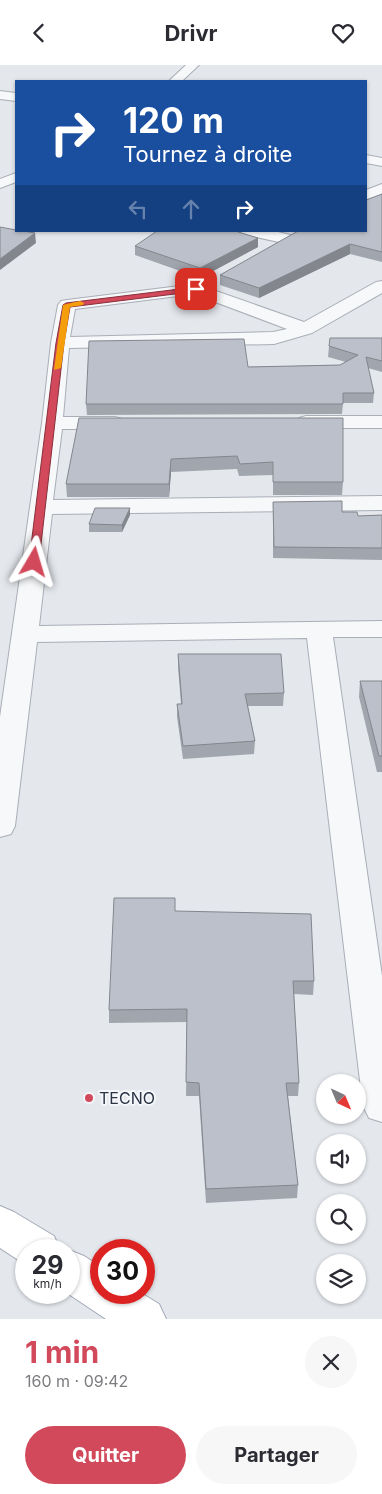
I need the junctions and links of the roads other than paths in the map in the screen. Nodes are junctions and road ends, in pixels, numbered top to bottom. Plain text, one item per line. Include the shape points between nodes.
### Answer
1 (193, 65) edge
2 (176, 80) edge
3 (0, 95) edge
4 (15, 97) edge
5 (367, 159) edge
6 (382, 162) edge
7 (382, 187) edge
8 (367, 195) edge
9 (260, 232) edge
10 (295, 235) edge
11 (263, 253) edge
12 (382, 286) edge
13 (306, 329) junction
14 (60, 343) junction
15 (285, 422) edge
16 (382, 422) edge
17 (52, 423) junction
18 (139, 423) edge
19 (382, 503) edge
20 (41, 507) junction
21 (382, 629) edge
22 (319, 630) junction
23 (25, 634) junction
24 (0, 826) edge
25 (382, 1106) edge
26 (0, 1225) edge
27 (22, 1239) edge
28 (121, 1304) edge
29 (144, 1319) edge

1 - 2 street
3 - 4 street
5 - 6 street
7 - 8 street
9 - 10 street
10 - 11 street
12 - 13 street
13 - 14 street via 274,337
13 - 14 street via 205,285 66,305
14 - 17 street
15 - 16 street
17 - 18 street
17 - 20 street
19 - 20 street
20 - 23 street
21 - 22 street
22 - 23 street
22 - 25 street
23 - 24 street
26 - 27 main road
28 - 29 main road

